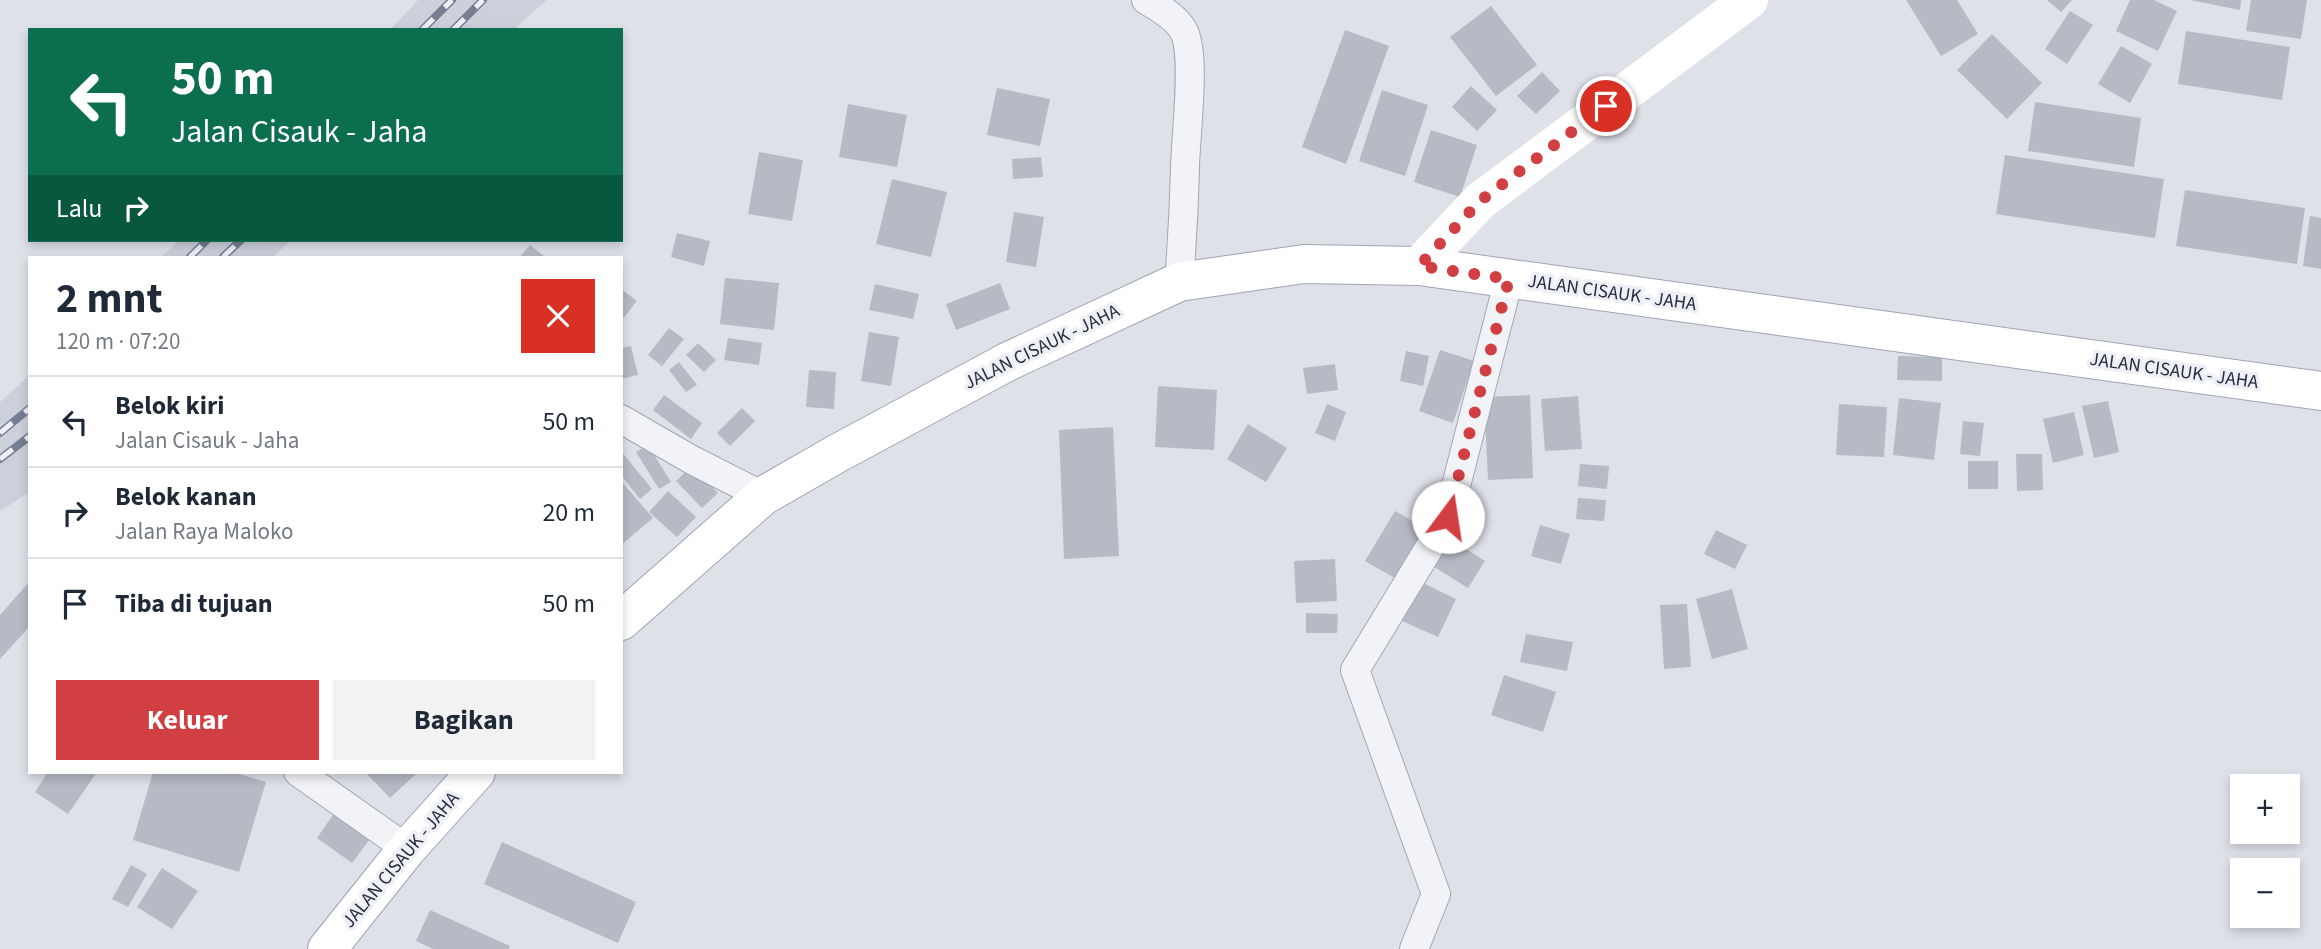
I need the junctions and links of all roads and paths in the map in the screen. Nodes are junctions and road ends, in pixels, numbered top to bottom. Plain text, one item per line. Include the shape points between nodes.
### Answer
1 (1146, 0) edge
2 (1749, 0) edge
3 (1419, 266) junction
4 (1509, 279) junction
5 (1179, 282) junction
6 (2321, 391) edge
7 (623, 420) edge
8 (763, 496) junction
9 (623, 619) edge
10 (301, 774) edge
11 (474, 774) edge
12 (407, 849) junction
13 (327, 949) edge
14 (1414, 949) edge

1 - 5 street via 1184,30 1190,63
2 - 3 main road via 1480,201
3 - 4 main road, JALAN CISAUK - JAHA
3 - 5 main road, JALAN CISAUK - JAHA via 1304,264
4 - 6 main road, JALAN CISAUK - JAHA
4 - 14 street via 1448,517 1355,670 1436,894
5 - 8 main road, JALAN CISAUK - JAHA via 1007,362
7 - 8 street
8 - 9 main road, JALAN CISAUK - JAHA
10 - 12 street
11 - 12 main road, JALAN CISAUK - JAHA
12 - 13 main road, JALAN CISAUK - JAHA

